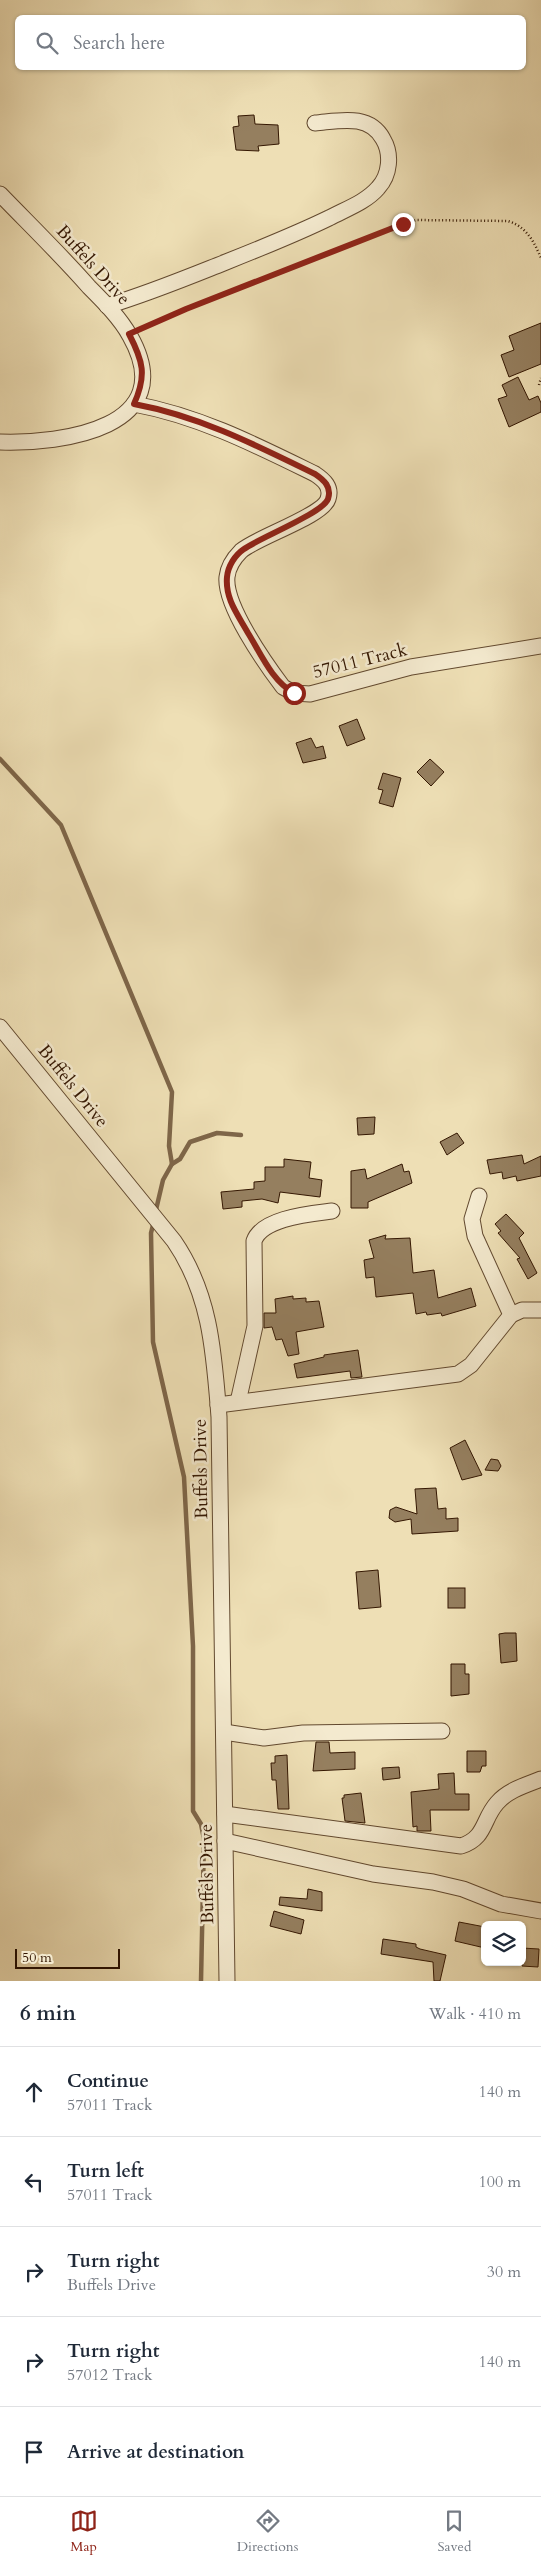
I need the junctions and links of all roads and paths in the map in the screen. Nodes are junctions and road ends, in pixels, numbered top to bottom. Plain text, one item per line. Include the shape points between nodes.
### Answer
1 (314, 123) dead end
2 (0, 194) edge
3 (541, 258) edge
4 (107, 306) junction
5 (129, 334) junction
6 (541, 378) edge
7 (539, 385) dead end
8 (134, 404) junction
9 (0, 442) edge
10 (541, 646) edge
11 (0, 1027) edge
12 (479, 1196) dead end
13 (332, 1210) dead end
14 (541, 1310) edge
15 (511, 1315) junction
16 (238, 1402) junction
17 (218, 1405) junction
18 (442, 1731) dead end
19 (224, 1732) junction
20 (541, 1779) edge
21 (225, 1814) junction
22 (225, 1840) junction
23 (541, 1911) edge
24 (227, 1981) edge

1 - 4 street via 355,120 370,124 381,134 388,147 388,164 378,189 364,200 284,240 152,292
2 - 4 street, Buffels Drive
3 - 5 path via 533,240 518,224 508,221 416,220
4 - 5 street, Buffels Drive
5 - 8 street, Buffels Drive via 142,367 142,385
6 - 7 path
8 - 9 street, Buffels Drive via 120,419 97,430 59,440
8 - 10 street, 57011 Track via 164,409 206,423 326,482 328,500 317,511 242,549 232,560 227,576 227,594 234,609 283,687 294,693 310,694 410,667
11 - 17 street, Buffels Drive via 188,1261 207,1312
12 - 15 street via 472,1219 475,1236
13 - 16 street via 294,1217 257,1232 254,1241 255,1326
14 - 15 street via 522,1310
15 - 16 street via 471,1365 458,1374
16 - 17 street
17 - 19 street, Buffels Drive
18 - 19 street via 320,1733 264,1738
19 - 21 street, Buffels Drive
20 - 21 street via 505,1796 473,1843 461,1846
21 - 22 street, Buffels Drive
22 - 23 street via 373,1874 433,1882 463,1889 501,1904
22 - 24 street, Buffels Drive

